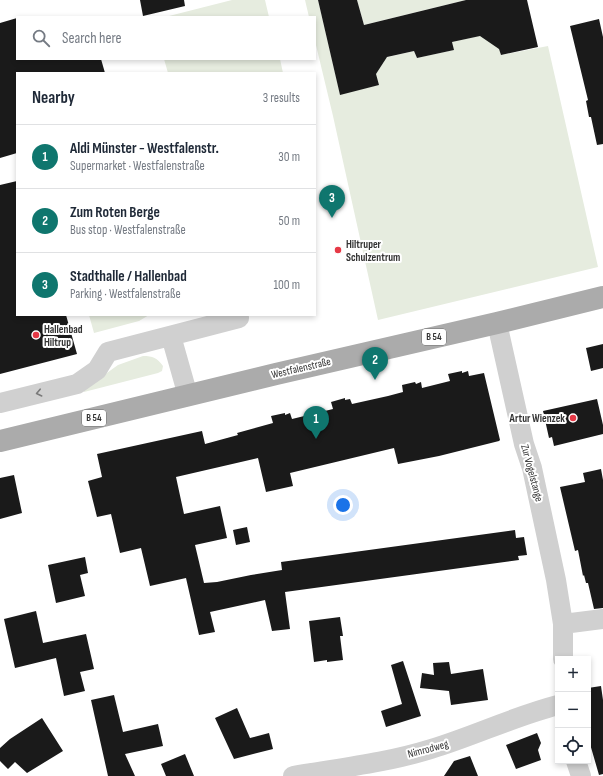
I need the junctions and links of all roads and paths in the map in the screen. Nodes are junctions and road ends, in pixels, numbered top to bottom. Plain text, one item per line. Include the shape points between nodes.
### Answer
1 (603, 297) edge
2 (240, 318) dead end
3 (497, 323) junction
4 (171, 336) junction
5 (188, 396) junction
6 (0, 403) edge
7 (0, 441) edge
8 (603, 619) edge
9 (563, 624) junction
10 (563, 656) edge
11 (555, 706) edge
12 (577, 764) edge
13 (293, 776) edge
14 (580, 776) edge

1 - 3 main road, Westfalenstraße / B 54
2 - 4 street
3 - 5 main road, Westfalenstraße / B 54
3 - 9 street, Zur Vogelstange via 524,444 544,517
4 - 5 street
4 -> 6 street via 108,352 97,370 76,384
5 - 7 main road, Westfalenstraße / B 54
8 - 9 street
9 - 10 street, Zur Vogelstange
11 - 13 street, Nimrodweg via 429,750
12 - 14 street

